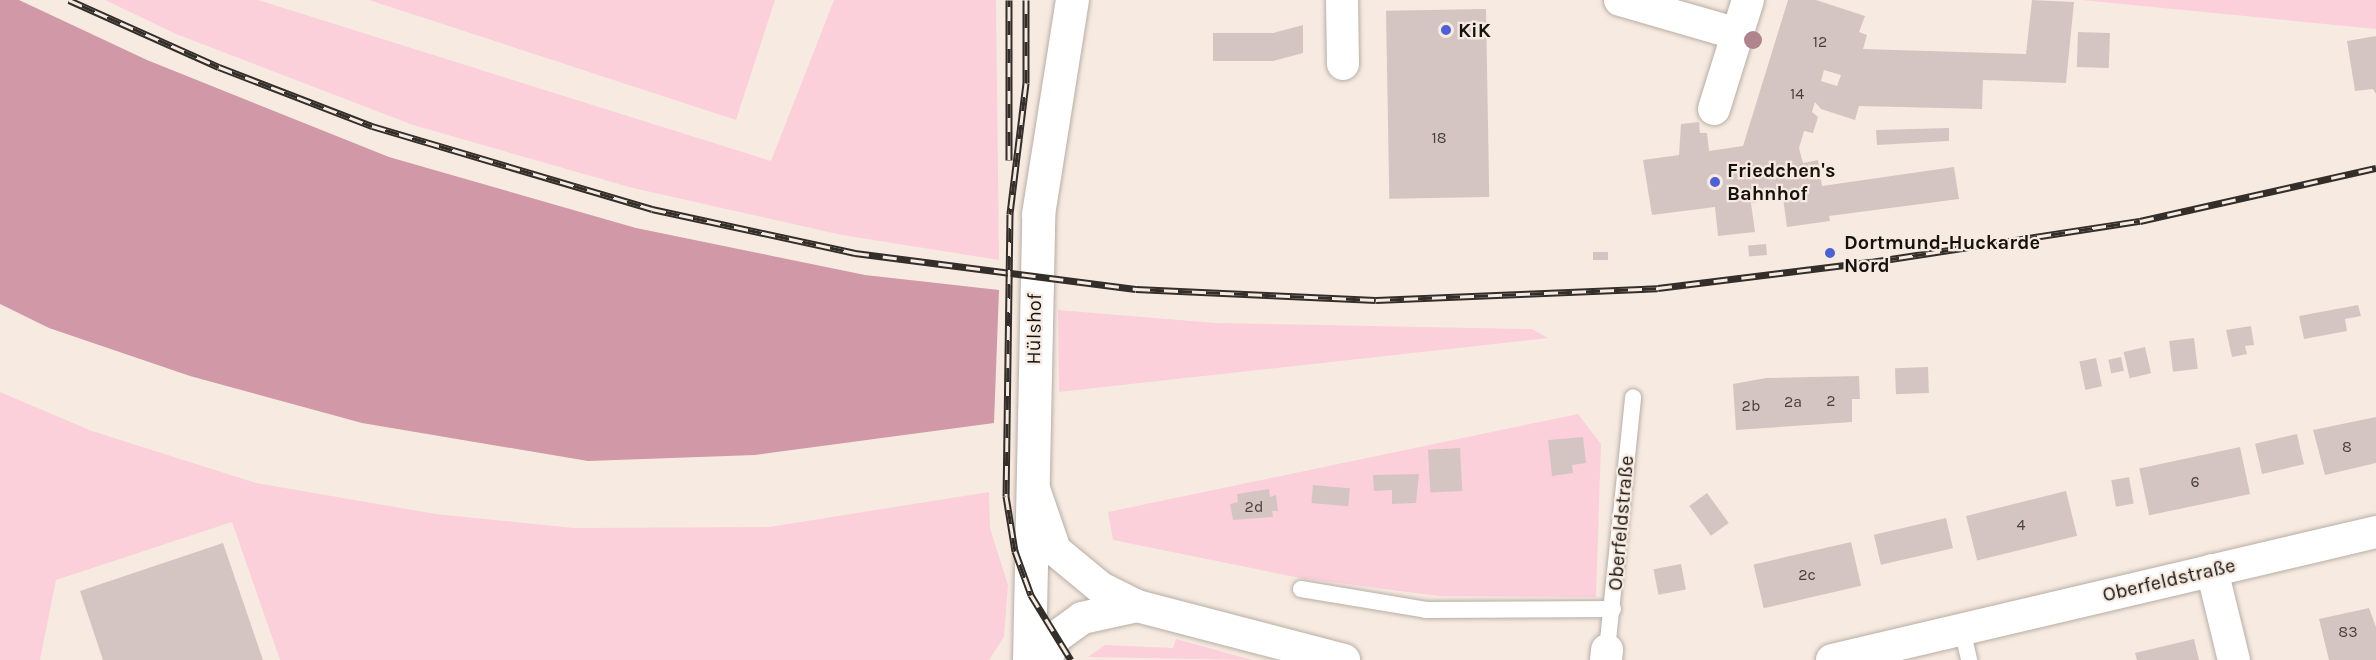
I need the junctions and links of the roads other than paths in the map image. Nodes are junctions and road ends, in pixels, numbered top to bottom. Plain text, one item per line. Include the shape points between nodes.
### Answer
1 (1072, 0) edge
2 (1342, 0) edge
3 (1620, 0) edge
4 (1748, 0) edge
5 (1738, 34) junction
6 (1343, 64) dead end
7 (1714, 109) dead end
8 (1633, 397) dead end
9 (1033, 485) junction
10 (2376, 532) edge
11 (2212, 570) junction
12 (1301, 589) dead end
13 (1137, 606) junction
14 (1613, 609) junction
15 (1962, 630) junction
16 (1607, 655) edge
17 (1863, 656) edge
18 (1029, 660) edge
19 (1046, 660) edge
20 (1344, 660) edge
21 (1832, 660) edge
22 (1969, 660) edge
23 (2234, 660) edge

1 - 9 main road, Hülshof via 1038,214
2 - 6 street
3 - 5 street
4 - 5 street
5 - 7 street
8 - 14 lane, Oberfeldstraße
9 - 13 street via 1055,550 1082,575
9 - 18 main road, Hülshof
10 - 11 street, Oberfeldstraße
11 - 15 street, Oberfeldstraße
11 - 23 street
12 - 14 lane via 1426,610
13 - 19 street via 1082,618 1056,638
13 - 20 street
14 - 16 lane, Oberfeldstraße
15 - 17 street, Oberfeldstraße
15 - 22 lane
17 - 21 street, Oberfeldstraße

